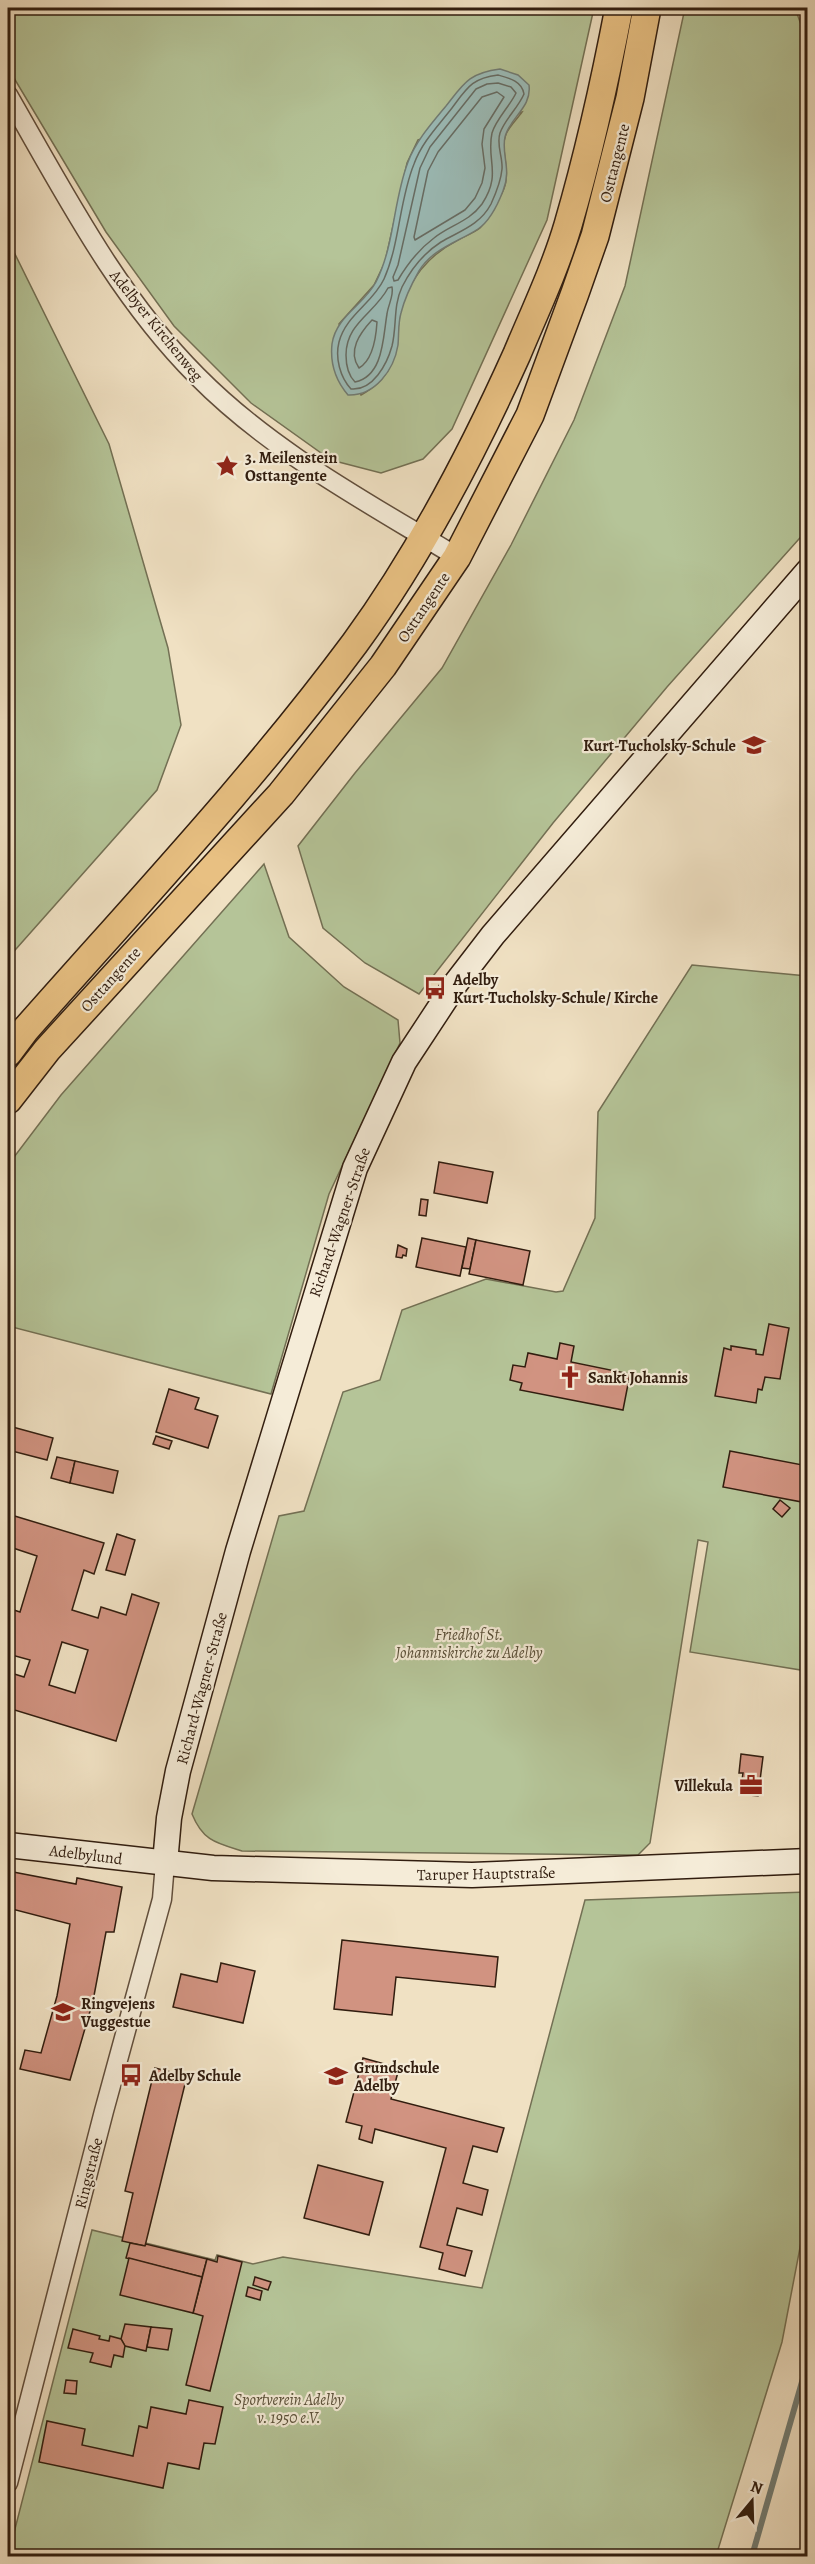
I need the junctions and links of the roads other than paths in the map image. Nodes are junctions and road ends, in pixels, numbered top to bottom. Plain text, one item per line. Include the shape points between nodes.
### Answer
1 (618, 8) edge
2 (647, 8) edge
3 (8, 95) edge
4 (425, 538) junction
5 (457, 557) junction
6 (807, 571) edge
7 (8, 1053) edge
8 (8, 1101) edge
9 (8, 1845) edge
10 (807, 1861) edge
11 (165, 1863) junction
12 (8, 2483) edge

1 - 4 main road, Osttangente via 603,91 568,226 547,285 496,400
2 - 5 main road, Osttangente via 630,98 579,284 530,415
3 - 4 street, Adelbyer Kirchenweg via 106,261 155,328 196,375 290,454
4 - 5 street, Adelbyer Kirchenweg
4 - 7 main road, Osttangente via 356,641 258,767
5 - 8 main road, Osttangente via 383,666 280,794 55,1041
6 - 11 street, Richard-Wagner-Straße via 493,935 425,1029 386,1098 355,1167 238,1551 177,1774
9 - 11 street, Adelbylund
10 - 11 street, Taruper Hauptstraße via 472,1875 213,1868
11 - 12 street, Ringstraße via 162,1899

